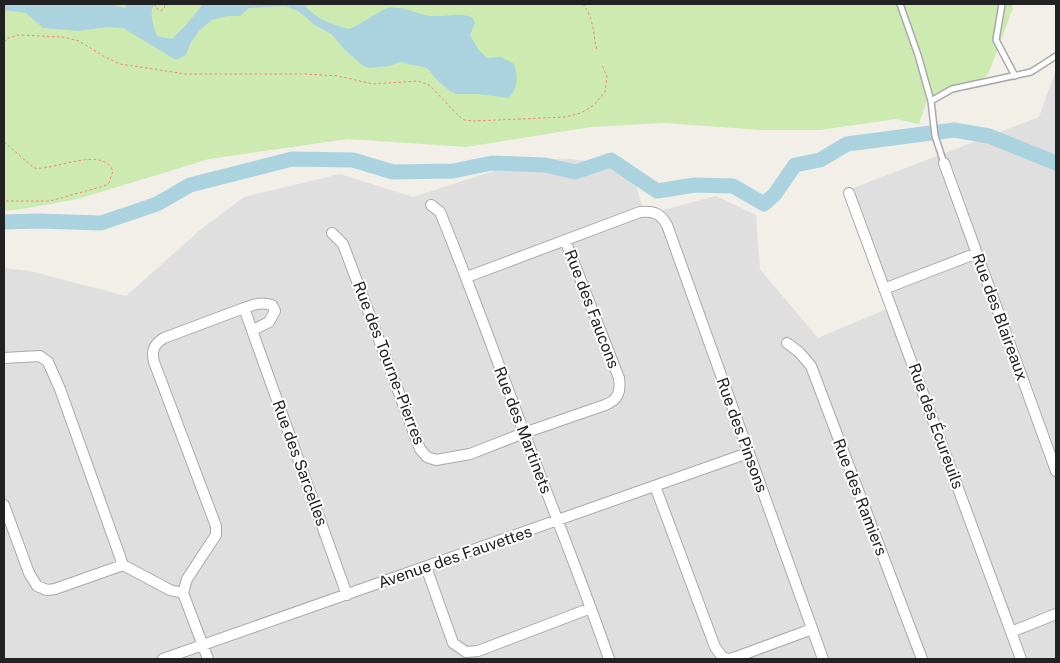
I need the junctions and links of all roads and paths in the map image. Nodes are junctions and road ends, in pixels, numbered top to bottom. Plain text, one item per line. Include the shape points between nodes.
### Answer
1 (155, 4) edge
2 (165, 4) edge
3 (583, 4) edge
4 (900, 4) edge
5 (1002, 4) edge
6 (4, 42) edge
7 (597, 51) dead end
8 (1056, 56) edge
9 (602, 65) dead end
10 (1015, 76) junction
11 (931, 101) junction
12 (4, 142) edge
13 (944, 163) joint
14 (849, 193) dead end
15 (4, 201) edge
16 (431, 204) dead end
17 (332, 233) dead end
18 (565, 240) junction
19 (977, 253) junction
20 (467, 277) junction
21 (884, 289) junction
22 (244, 308) junction
23 (253, 330) junction
24 (787, 343) dead end
25 (4, 358) edge
26 (524, 433) junction
27 (748, 453) junction
28 (1056, 471) edge
29 (655, 486) junction
30 (4, 505) edge
31 (558, 520) junction
32 (123, 565) junction
33 (426, 567) junction
34 (183, 593) junction
35 (347, 595) junction
36 (591, 608) junction
37 (1056, 614) edge
38 (812, 629) junction
39 (1011, 632) junction
40 (203, 645) junction
41 (163, 659) edge
42 (208, 659) edge
43 (609, 659) edge
44 (823, 659) edge
45 (922, 659) edge
46 (1021, 659) edge

1 - 2 path via 160,11
3 - 7 path via 592,22
4 - 11 lane
5 - 10 lane via 996,40
6 - 9 path via 18,35 64,37 79,41 120,64 186,74 306,74 338,76 376,84 418,81 429,85 464,120 474,121 565,117 581,113 594,105 605,92 607,77
8 - 10 lane via 1031,72
10 - 11 lane via 952,89
11 - 13 lane via 935,136
12 - 15 path via 34,168 104,160 113,171 109,183 93,190 50,201
13 - 19 street, Rue des Blaireaux
14 - 21 street, Rue des Écureuils
16 - 20 street, Rue des Martinets via 440,212
17 - 26 street, Rue des Tourne-Pierres via 342,244 420,449 436,460 470,454
18 - 20 street
18 - 26 street, Rue des Faucons via 619,378 620,388 612,403
18 - 27 street, Rue des Pinsons via 640,212 650,211 662,218
19 - 21 street
19 - 28 street, Rue des Blaireaux
20 - 26 street, Rue des Martinets
21 - 39 street, Rue des Écureuils
22 - 23 street, Rue des Sarcelles
22 - 23 street via 265,303 272,305 275,311 269,322
22 - 34 street via 164,338 153,349 154,362 216,526 216,535 187,579
23 - 35 street, Rue des Sarcelles
24 - 45 street, Rue des Ramiers via 811,366
25 - 32 street via 40,356 48,362
26 - 31 street, Rue des Martinets
27 - 29 street, Avenue des Fauvettes
27 - 38 street, Rue des Pinsons
29 - 31 street, Avenue des Fauvettes
29 - 38 street via 715,647 723,658 739,656
30 - 32 street via 37,586 55,589
31 - 33 street, Avenue des Fauvettes
31 - 36 street, Rue des Martinets
32 - 34 street via 170,590
33 - 35 street, Avenue des Fauvettes
33 - 36 street via 454,642 466,652 478,651
34 - 40 street
35 - 40 street, Avenue des Fauvettes
36 - 43 street, Rue des Martinets
37 - 39 street
38 - 44 street, Rue des Pinsons
39 - 46 street, Rue des Écureuils
40 - 41 street, Avenue des Fauvettes
40 - 42 street

